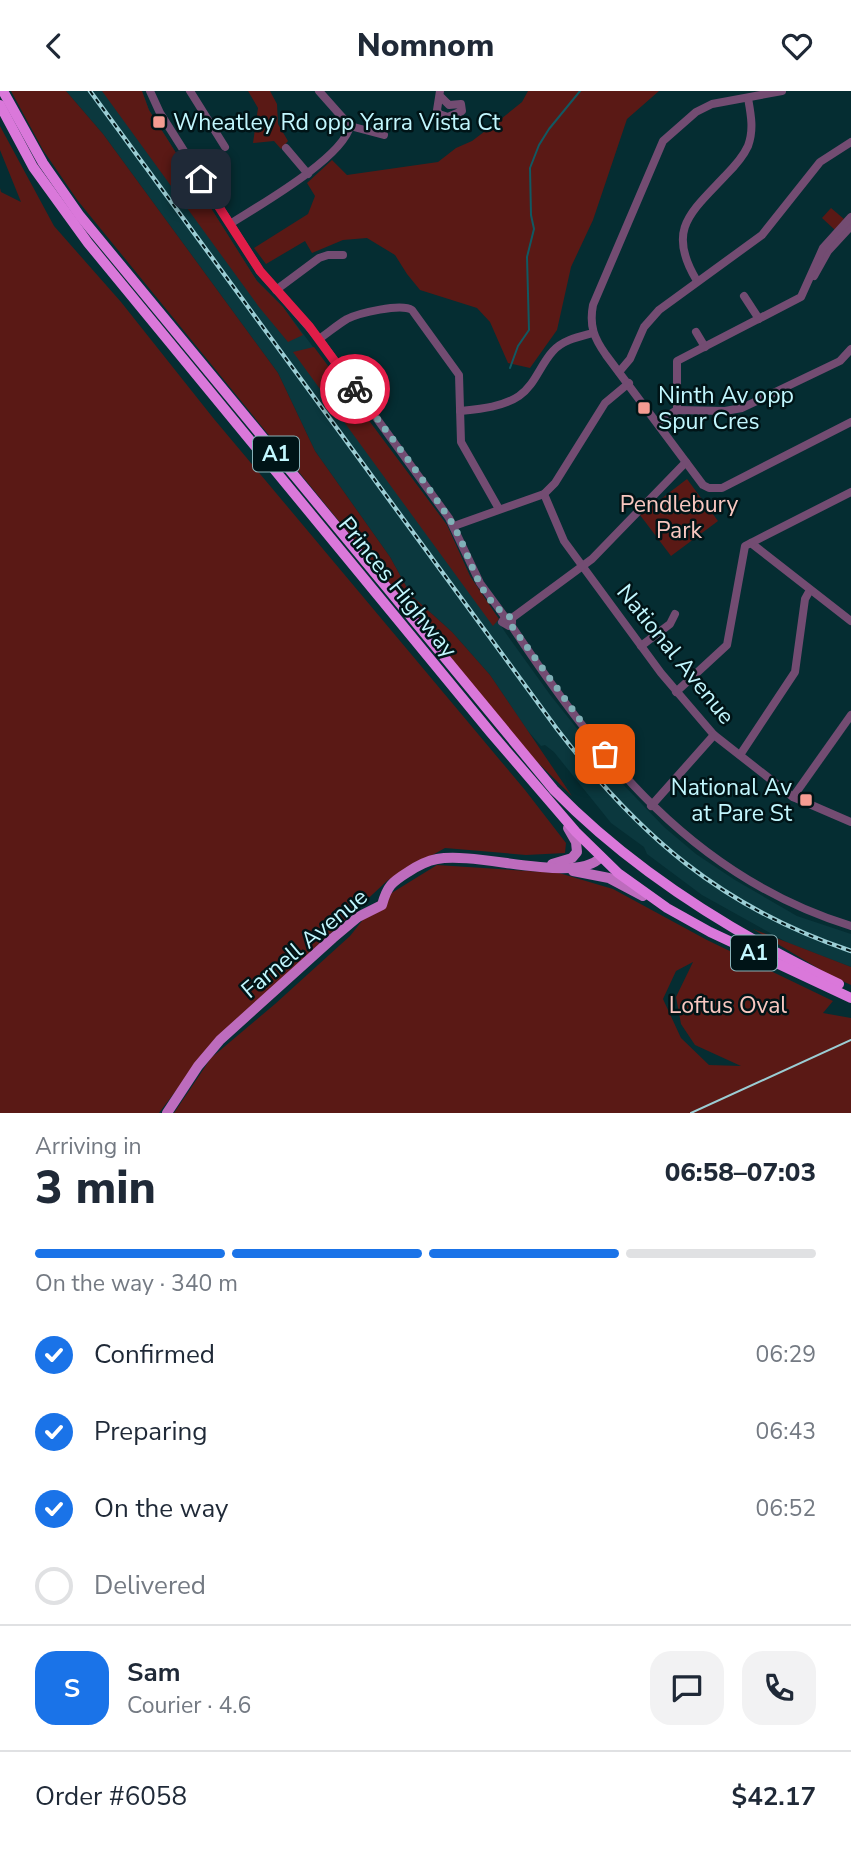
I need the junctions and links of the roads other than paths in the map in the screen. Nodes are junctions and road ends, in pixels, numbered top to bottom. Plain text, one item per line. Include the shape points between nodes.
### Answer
1 (3, 91) edge
2 (150, 91) edge
3 (190, 91) edge
4 (319, 91) edge
5 (782, 91) edge
6 (748, 98) junction
7 (0, 105) edge
8 (350, 126) junction
9 (384, 135) dead end
10 (851, 142) edge
11 (225, 147) dead end
12 (286, 148) dead end
13 (308, 174) junction
14 (851, 217) edge
15 (230, 224) junction
16 (851, 226) edge
17 (343, 255) dead end
18 (810, 280) junction
19 (698, 281) junction
20 (276, 291) junction
21 (744, 296) dead end
22 (759, 319) junction
23 (696, 332) dead end
24 (593, 333) junction
25 (319, 339) junction
26 (705, 347) junction
27 (851, 351) edge
28 (619, 372) junction
29 (629, 383) junction
30 (677, 410) junction
31 (460, 411) junction
32 (658, 422) junction
33 (851, 422) edge
34 (686, 461) junction
35 (851, 492) edge
36 (544, 495) junction
37 (499, 509) junction
38 (454, 526) junction
39 (751, 543) junction
40 (583, 566) junction
41 (810, 590) junction
42 (675, 614) dead end
43 (849, 616) edge
44 (509, 620) junction
45 (641, 646) junction
46 (676, 692) junction
47 (851, 715) edge
48 (714, 735) junction
49 (740, 755) junction
50 (793, 797) junction
51 (547, 800) junction
52 (567, 804) junction
53 (651, 806) junction
54 (851, 822) edge
55 (601, 854) junction
56 (631, 858) junction
57 (555, 867) junction
58 (639, 888) junction
59 (689, 900) junction
60 (660, 903) junction
61 (851, 926) edge
62 (851, 990) edge
63 (851, 998) edge
64 (167, 1113) edge

1 - 52 highway, Princes Highway / A1 via 43,163 87,225
2 - 15 street
3 - 11 street
4 - 8 street
5 - 6 street
6 - 19 street via 752,128 747,149 694,208 684,230 683,255
6 - 24 street via 703,108 663,141 593,305
7 - 51 highway, Princes Highway / A1 via 33,167 88,243
8 - 9 street
8 - 13 street via 348,134
10 - 19 street via 820,162 762,235
12 - 13 street
13 - 15 street
14 - 18 street via 823,248
15 - 20 street
16 - 18 street
17 - 20 street via 319,258
18 - 22 street via 796,301
19 - 28 street via 644,327
20 - 25 street
21 - 22 street
22 - 26 street
23 - 26 street
24 - 28 street
24 - 31 street via 553,351 520,395 497,405
25 - 31 street via 349,318 408,307 459,375
25 - 38 street
26 - 30 street via 677,361
27 - 30 street via 841,361 742,408
28 - 29 street
29 - 32 street
29 - 36 street via 605,403
30 - 32 street
31 - 37 street via 463,448
32 - 34 street
33 - 34 street via 722,488 709,488
34 - 40 street
35 - 39 street
36 - 37 street
36 - 40 street, National Avenue via 561,535
37 - 38 street
38 - 44 street via 475,575
39 - 41 street
39 - 46 street via 743,551 727,645
40 - 44 street
40 - 45 street, National Avenue
41 - 43 street
41 - 49 street via 795,672
42 - 45 street via 670,624
44 - 53 street via 593,740
45 - 46 street, National Avenue
46 - 48 street, National Avenue
47 - 50 street
48 - 49 street, National Avenue
48 - 53 street
49 - 50 street, National Avenue
50 - 54 street, National Avenue
51 - 55 highway, Princes Highway / A1
51 - 57 main road via 578,847 573,857
52 - 55 highway via 600,840
52 - 56 highway, Princes Highway / A1
53 - 61 street via 750,882
55 - 56 highway via 617,852
55 - 57 main road, Farnell Avenue
55 - 58 highway, Princes Highway / A1
56 - 59 highway, Princes Highway / A1
57 - 60 main road via 609,878
57 - 64 main road, Farnell Avenue via 446,857 424,863 396,880 386,890 382,905 358,917 220,1040
58 - 59 highway via 630,876 633,870
58 - 60 highway, Princes Highway / A1
59 - 62 highway, Princes Highway / A1
60 - 63 highway, Princes Highway / A1 via 720,937

